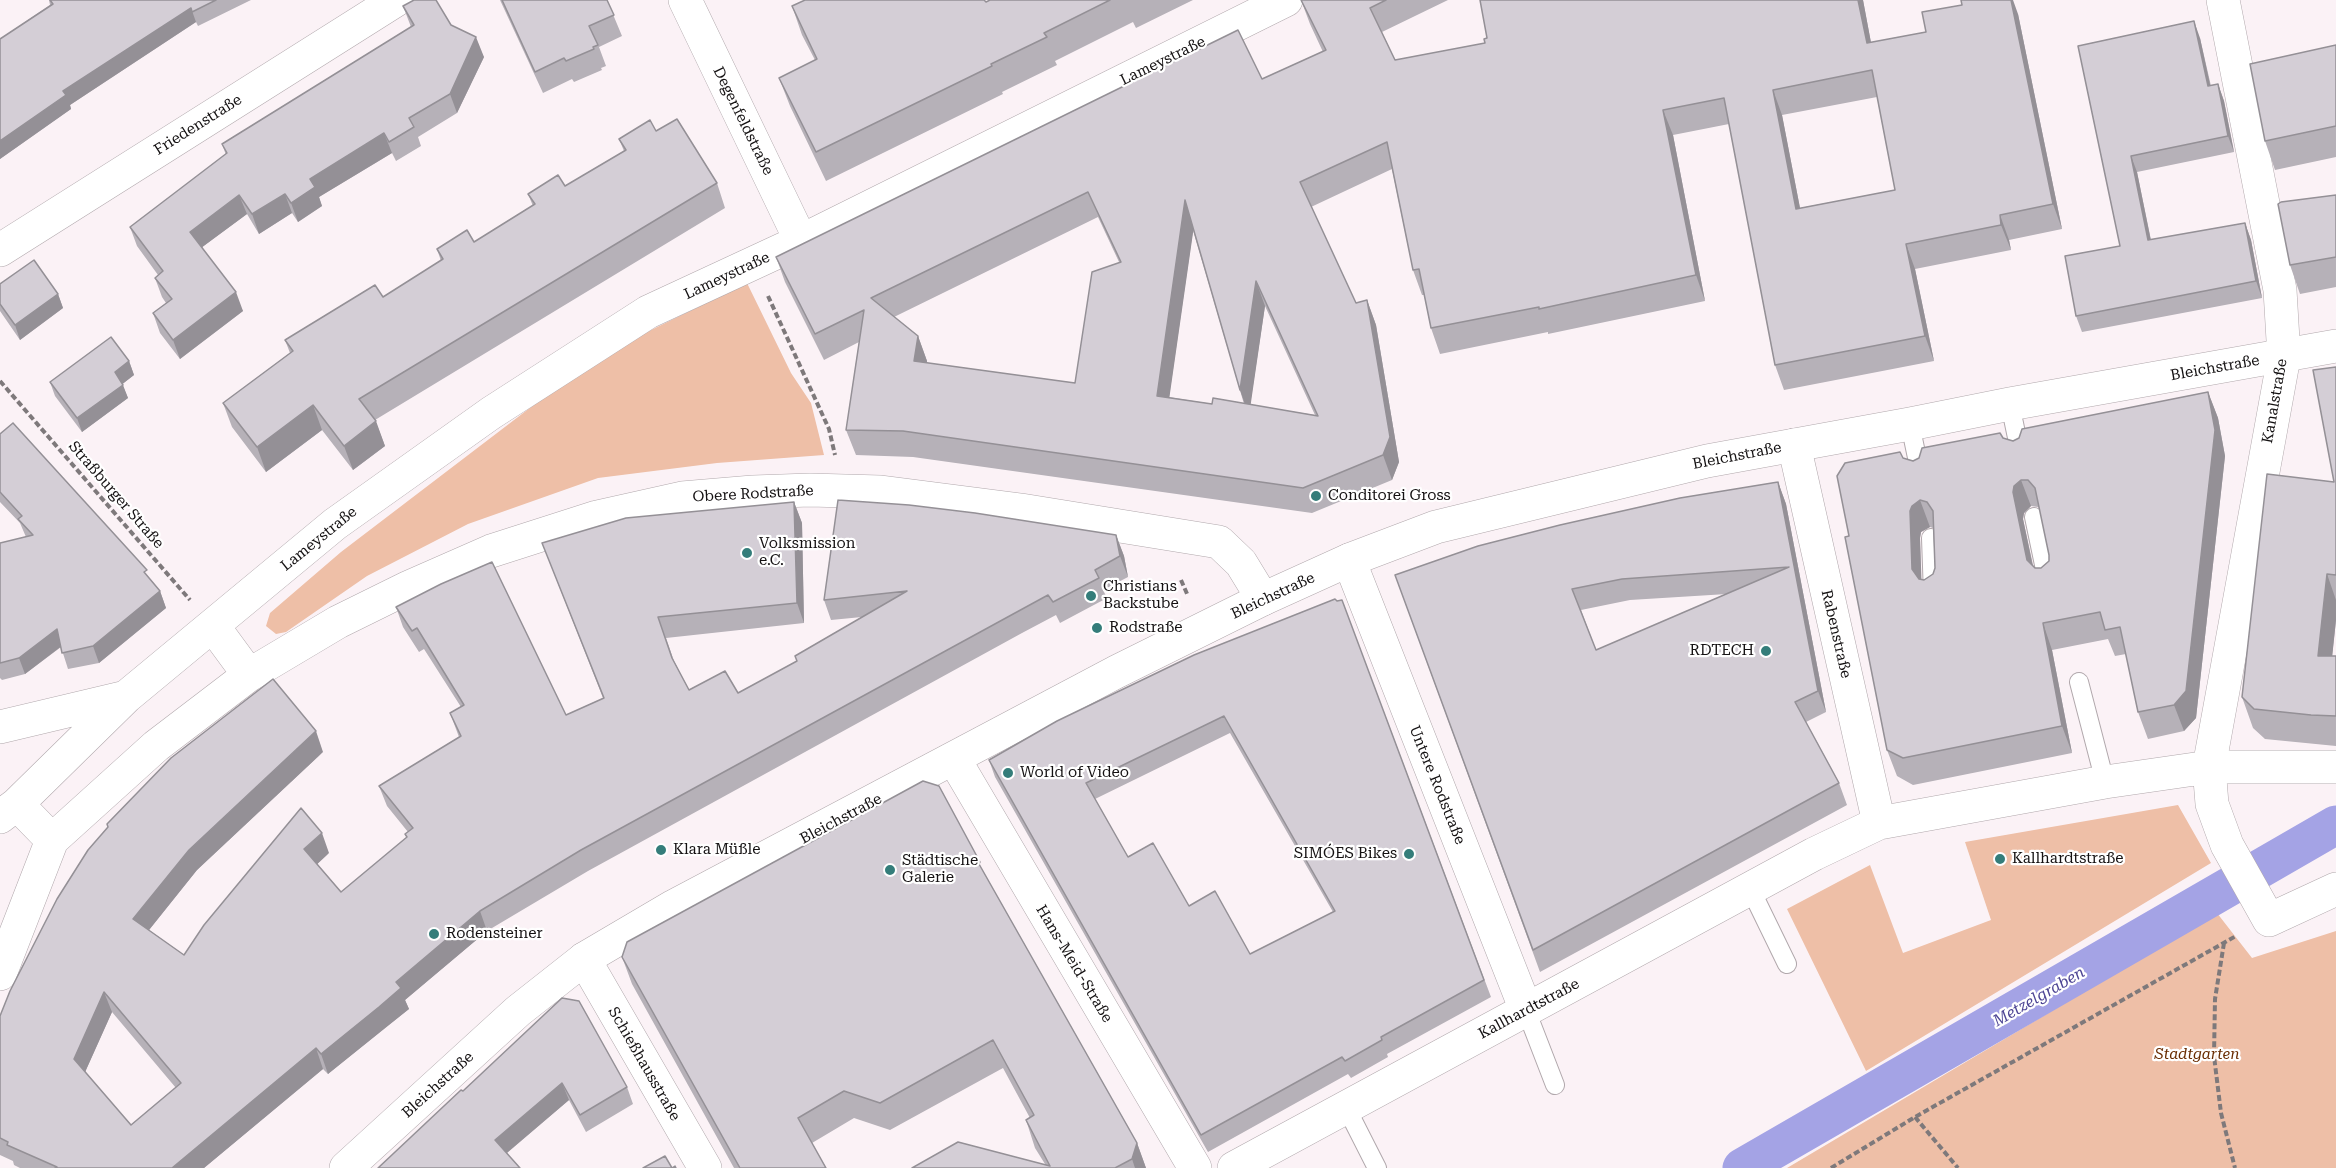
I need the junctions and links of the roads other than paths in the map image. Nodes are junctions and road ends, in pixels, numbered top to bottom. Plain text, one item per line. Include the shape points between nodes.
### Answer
1 (396, 0) edge
2 (685, 0) edge
3 (1286, 0) edge
4 (2223, 0) edge
5 (801, 241) junction
6 (0, 250) edge
7 (2336, 346) edge
8 (2284, 357) junction
9 (2010, 404) junction
10 (1910, 424) junction
11 (1794, 445) junction
12 (2021, 457) edge
13 (1921, 477) edge
14 (2034, 517) edge
15 (1931, 537) edge
16 (1349, 560) junction
17 (2048, 584) edge
18 (1933, 595) edge
19 (1263, 599) junction
20 (213, 626) junction
21 (249, 675) junction
22 (2079, 682) dead end
23 (126, 697) junction
24 (0, 727) edge
25 (954, 759) junction
26 (2209, 767) junction
27 (2336, 767) edge
28 (2105, 782) junction
29 (9, 810) edge
30 (1879, 823) junction
31 (52, 840) junction
32 (1750, 888) junction
33 (2336, 889) edge
34 (584, 959) junction
35 (1787, 964) dead end
36 (0, 974) edge
37 (1526, 1010) junction
38 (1555, 1085) dead end
39 (1346, 1107) junction
40 (346, 1168) edge
41 (705, 1168) edge
42 (1194, 1168) edge
43 (1234, 1168) edge
44 (1377, 1168) edge

1 - 6 street, Friedenstraße
2 - 5 street, Degenfeldstraße
3 - 5 street, Lameystraße
4 - 8 street, Kanalstraße via 2280,290
5 - 20 street, Lameystraße via 648,312 491,413 335,524
7 - 8 street, Bleichstraße
8 - 9 street, Bleichstraße
8 - 26 street, Kanalstraße
9 - 10 street, Bleichstraße
9 - 12 lane
10 - 11 street, Bleichstraße
10 - 13 lane
11 - 16 street, Bleichstraße via 1520,505 1437,527
11 - 30 street, Rabenstraße
14 - 17 lane
15 - 18 lane
16 - 19 street, Bleichstraße
16 - 37 street, Untere Rodstraße
19 - 21 street, Obere Rodstraße via 1241,562 1219,542 881,492 753,492 682,498 597,517 491,551 338,622
19 - 25 street, Bleichstraße
20 - 21 street
20 - 23 street, Lameystraße
21 - 31 street via 156,747
22 - 28 lane
23 - 24 street
23 - 29 street, Lameystraße
25 - 34 street, Bleichstraße via 674,906
25 - 42 street, Hans-Meid-Straße
26 - 27 street, Kallhardtstraße
26 - 28 street, Kallhardtstraße
26 - 33 street, Kanalstraße via 2212,804 2226,845 2269,920
28 - 30 street, Kallhardtstraße
29 - 31 street, Lameystraße
30 - 32 street, Kallhardtstraße
31 - 36 street
32 - 35 lane
32 - 37 street, Kallhardtstraße
34 - 40 street, Bleichstraße via 518,1011
34 - 41 street, Schießhausstraße
37 - 38 lane
37 - 39 street, Kallhardtstraße
39 - 43 street, Kallhardtstraße
39 - 44 lane

